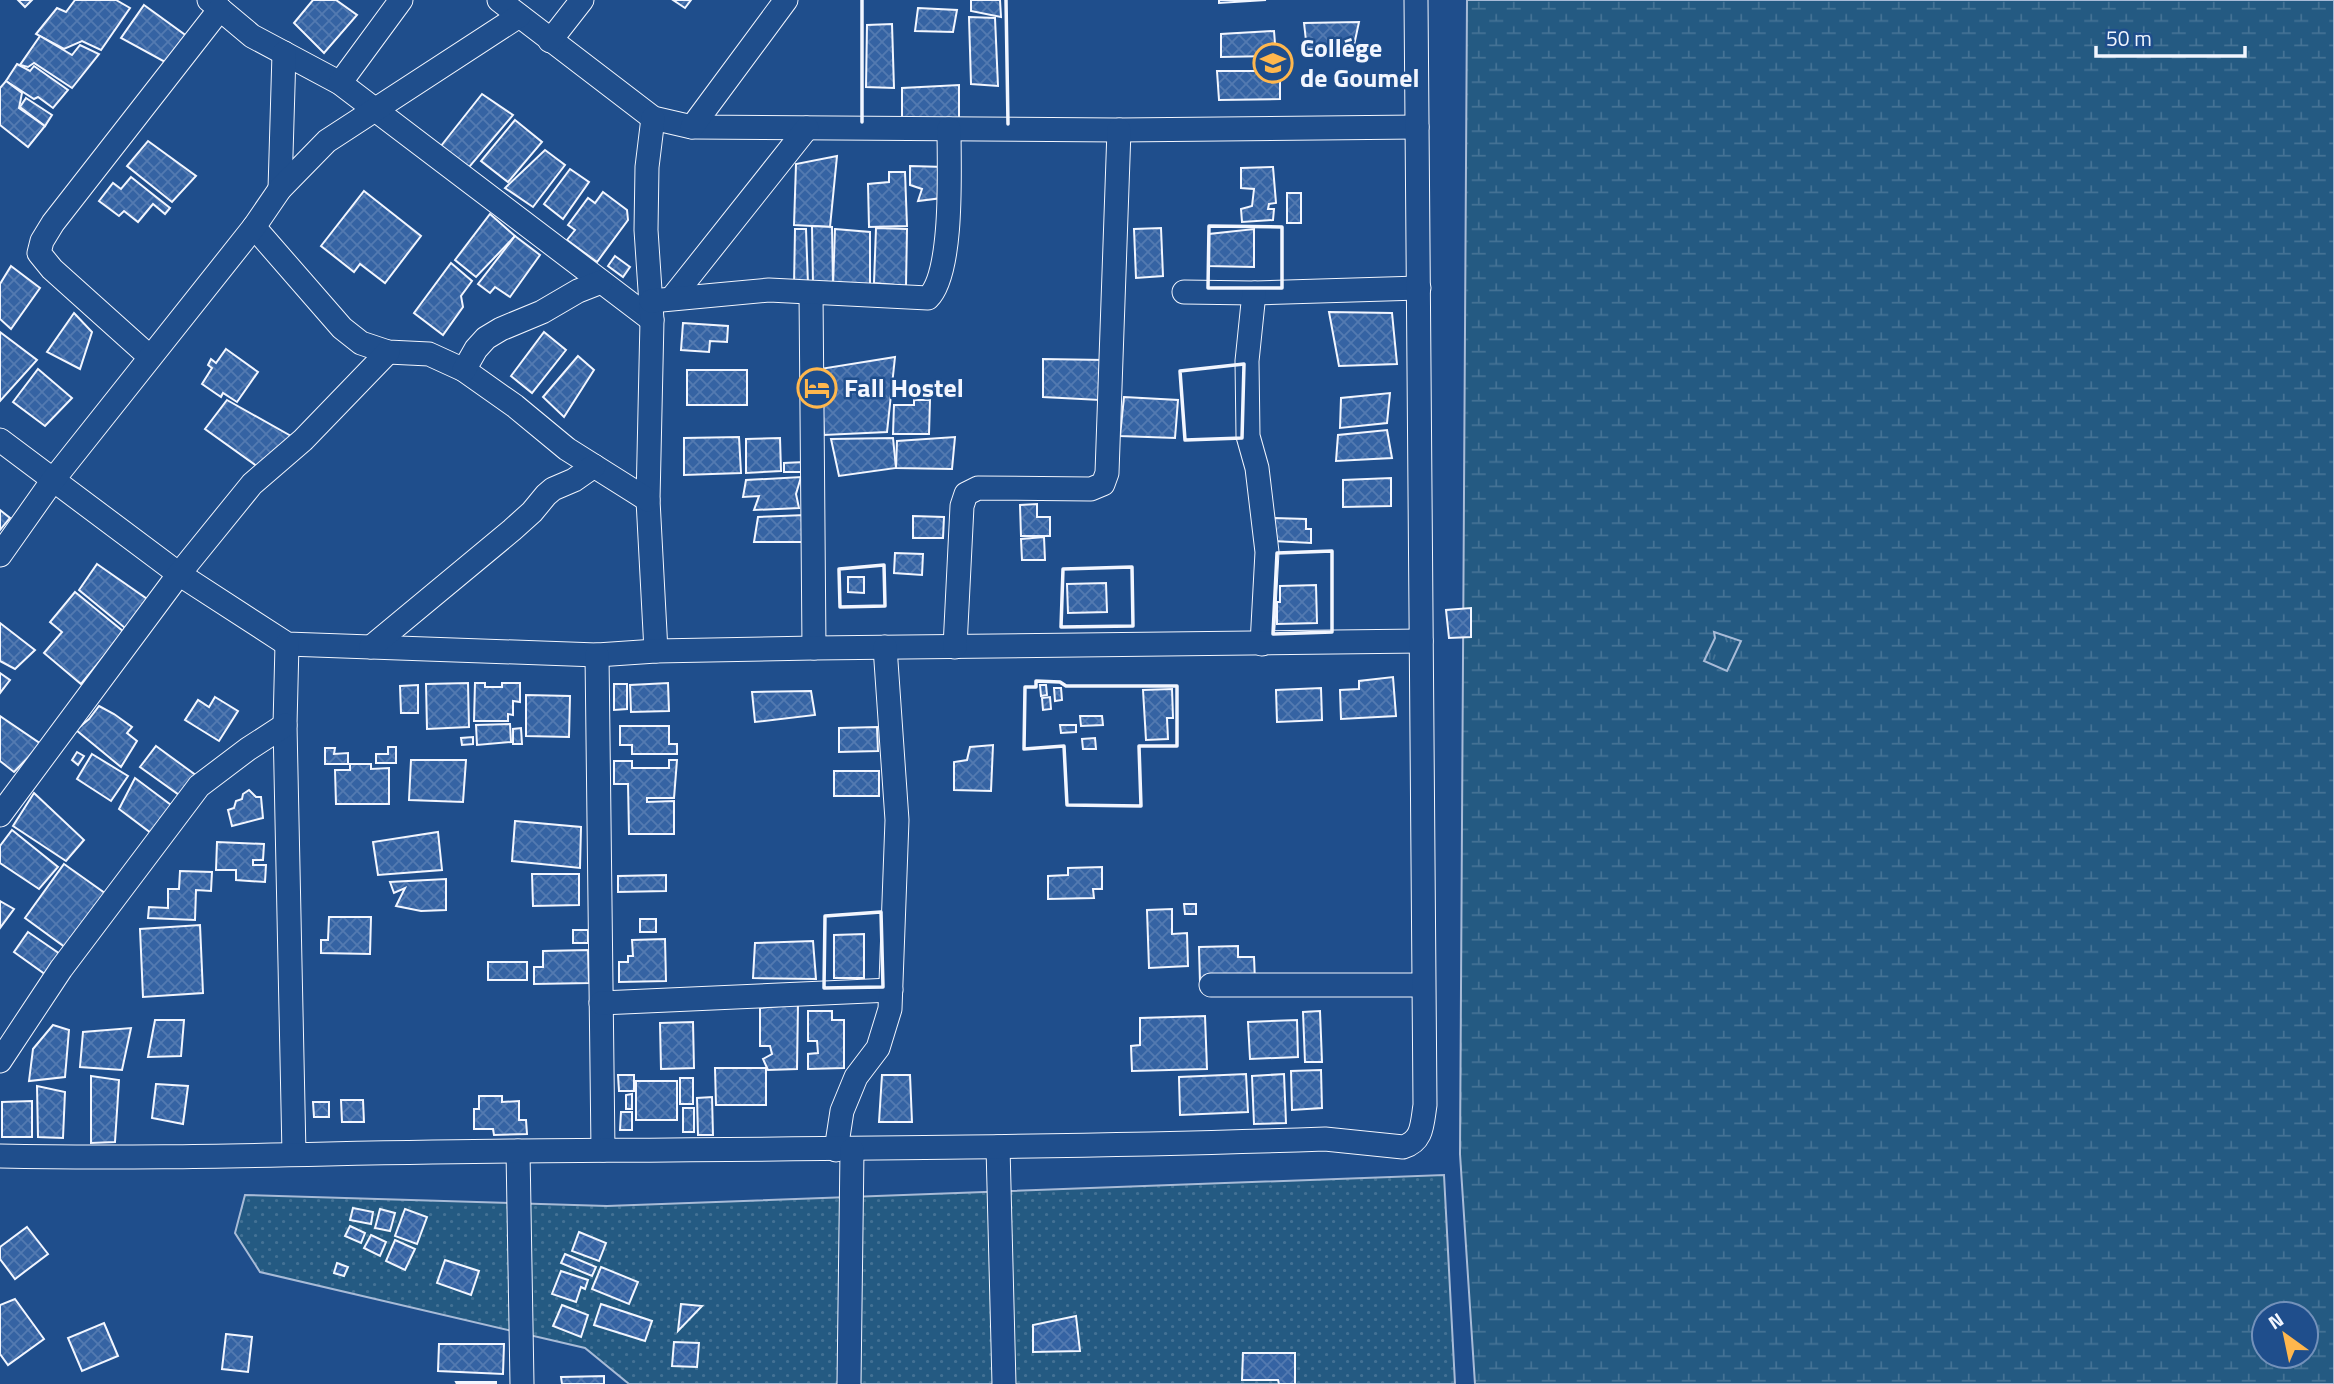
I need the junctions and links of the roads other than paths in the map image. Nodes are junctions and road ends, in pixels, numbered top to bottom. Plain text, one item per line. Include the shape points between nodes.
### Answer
1 (401, 0) edge
2 (499, 0) edge
3 (582, 0) edge
4 (786, 0) edge
5 (1416, 0) edge
6 (214, 4) edge
7 (519, 16) junction
8 (550, 41) junction
9 (284, 53) junction
10 (340, 83) junction
11 (374, 109) junction
12 (653, 118) junction
13 (692, 127) junction
14 (1417, 127) junction
15 (807, 128) junction
16 (949, 129) junction
17 (1119, 130) junction
18 (280, 189) junction
19 (254, 227) junction
20 (601, 282) junction
21 (1419, 288) junction
22 (1184, 292) dead end
23 (811, 293) junction
24 (1254, 293) junction
25 (658, 307) junction
26 (388, 352) junction
27 (150, 357) junction
28 (464, 370) junction
29 (0, 440) edge
30 (594, 466) junction
31 (53, 480) junction
32 (648, 500) junction
33 (0, 555) edge
34 (180, 574) junction
35 (1421, 641) junction
36 (287, 644) junction
37 (1262, 644) junction
38 (371, 647) junction
39 (885, 647) junction
40 (955, 647) junction
41 (814, 648) junction
42 (656, 651) junction
43 (597, 655) junction
44 (285, 725) junction
45 (8, 785) edge
46 (0, 814) edge
47 (1211, 985) dead end
48 (1423, 985) junction
49 (891, 990) junction
50 (601, 1003) junction
51 (0, 1061) edge
52 (998, 1147) junction
53 (603, 1150) junction
54 (844, 1150) junction
55 (518, 1151) junction
56 (294, 1154) junction
57 (4, 1159) edge
58 (523, 1384) edge
59 (849, 1384) edge
60 (1004, 1384) edge

1 - 10 street
2 - 7 street
3 - 8 street
4 - 13 street
5 - 14 street
6 - 9 street via 252,36
6 - 27 street via 54,223 39,253
7 - 8 street
7 - 11 street
8 - 12 street
9 - 10 street
9 - 18 street
10 - 11 street
11 - 18 street via 327,141
11 - 20 street
12 - 13 street
12 - 25 street via 646,230
13 - 15 street
14 - 17 street
14 - 21 street
15 - 16 street
15 - 25 street
16 - 17 street
16 - 23 street via 949,219 934,291 928,298
17 - 40 street via 1107,473 1103,484 1091,489 978,488 966,494
18 - 19 street
19 - 26 street via 342,327 360,343
19 - 27 street
20 - 25 street
20 - 28 street via 500,328 476,349
21 - 24 street
21 - 35 street
22 - 24 street
23 - 25 street via 769,290
23 - 41 street
24 - 37 street via 1247,361 1248,436 1257,468 1267,552
25 - 32 street
26 - 28 street via 429,354
26 - 34 street via 303,440 252,484
27 - 31 street
28 - 30 street
29 - 31 street
30 - 32 street
30 - 38 street via 546,495 512,530
31 - 33 street
31 - 34 street
32 - 42 street
34 - 36 street
34 - 45 street
35 - 37 street
35 - 48 street
36 - 38 street
36 - 44 street
37 - 40 street
38 - 43 street
39 - 40 street
39 - 41 street
39 - 49 street via 897,820
41 - 42 street
42 - 43 street
43 - 50 street
44 - 51 street via 199,786 61,969
44 - 56 street
45 - 46 street
47 - 48 street
48 - 52 street via 1425,1105 1422,1129 1413,1144 1403,1147 1325,1139
49 - 50 street
49 - 54 street via 878,1048 856,1077 842,1111
50 - 53 street
52 - 54 street
52 - 60 street
53 - 54 street
53 - 55 street
54 - 59 street
55 - 56 street
55 - 58 street
56 - 57 street

